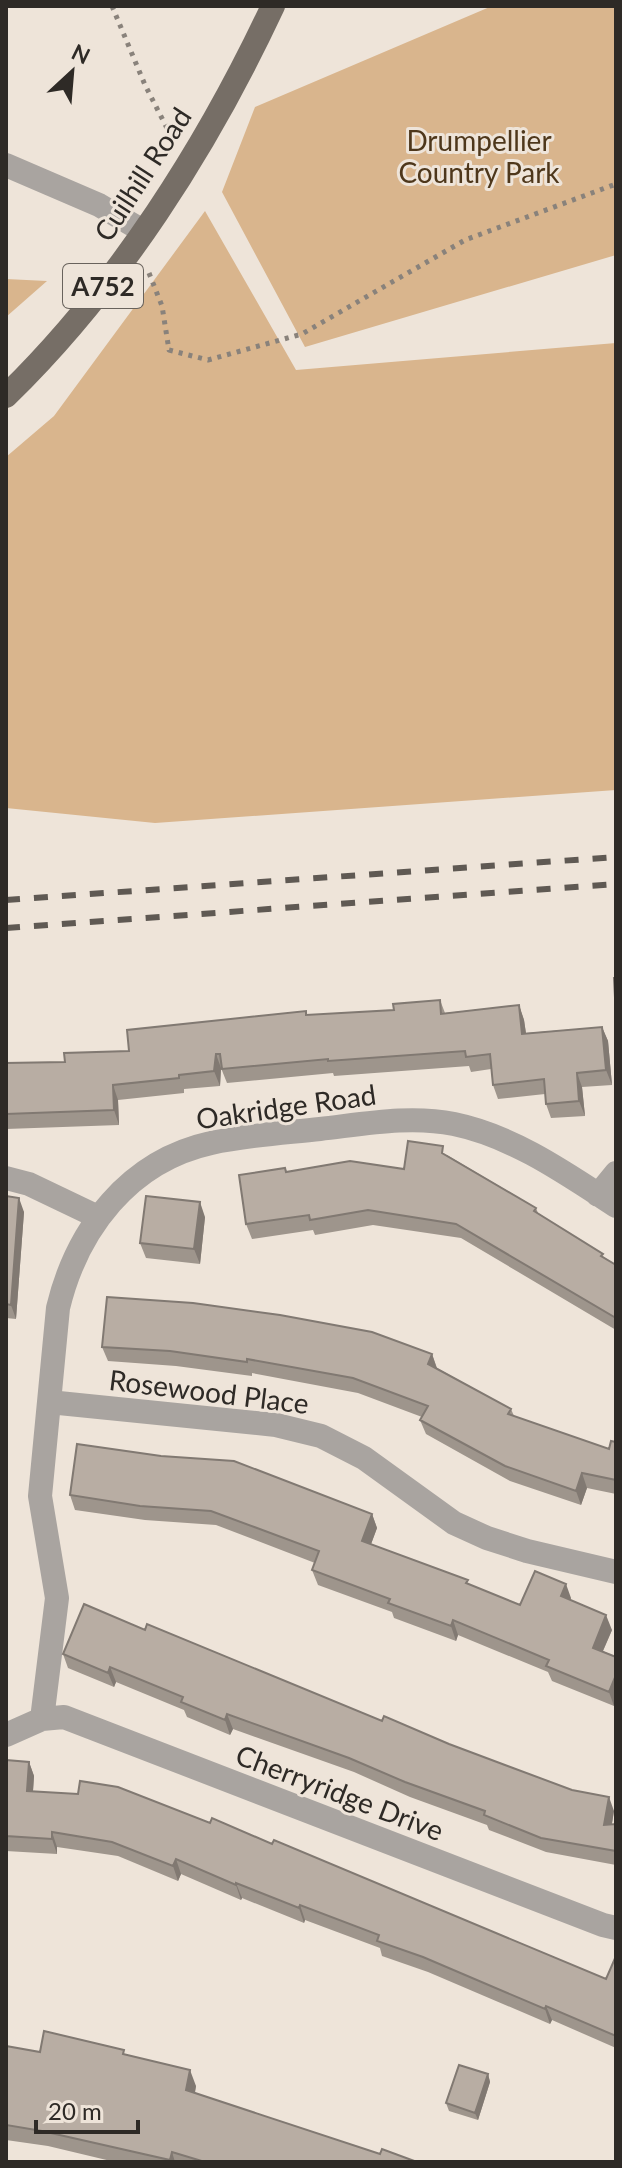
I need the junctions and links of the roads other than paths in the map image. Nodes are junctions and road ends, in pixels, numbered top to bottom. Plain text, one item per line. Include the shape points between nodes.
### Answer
1 (273, 6) edge
2 (6, 165) edge
3 (143, 231) junction
4 (6, 396) edge
5 (616, 1173) edge
6 (6, 1178) edge
7 (607, 1201) edge
8 (98, 1217) junction
9 (49, 1402) junction
10 (616, 1572) edge
11 (42, 1719) junction
12 (6, 1735) edge
13 (616, 1928) edge

1 - 3 main road, Cuilhill Road / A752 via 243,71
2 - 3 street via 99,205
3 - 4 main road, Cuilhill Road / A752 via 91,302
5 - 7 street
6 - 8 street
7 - 8 street, Oakridge Road via 486,1132 451,1123 400,1120 210,1143 159,1163
8 - 9 street, Oakridge Road via 64,1283
9 - 10 street, Rosewood Place via 276,1425 321,1436 364,1458 454,1523 527,1551
9 - 11 street, Oakridge Road via 40,1496 57,1598
11 - 12 street
11 - 13 street, Cherryridge Drive via 64,1717

